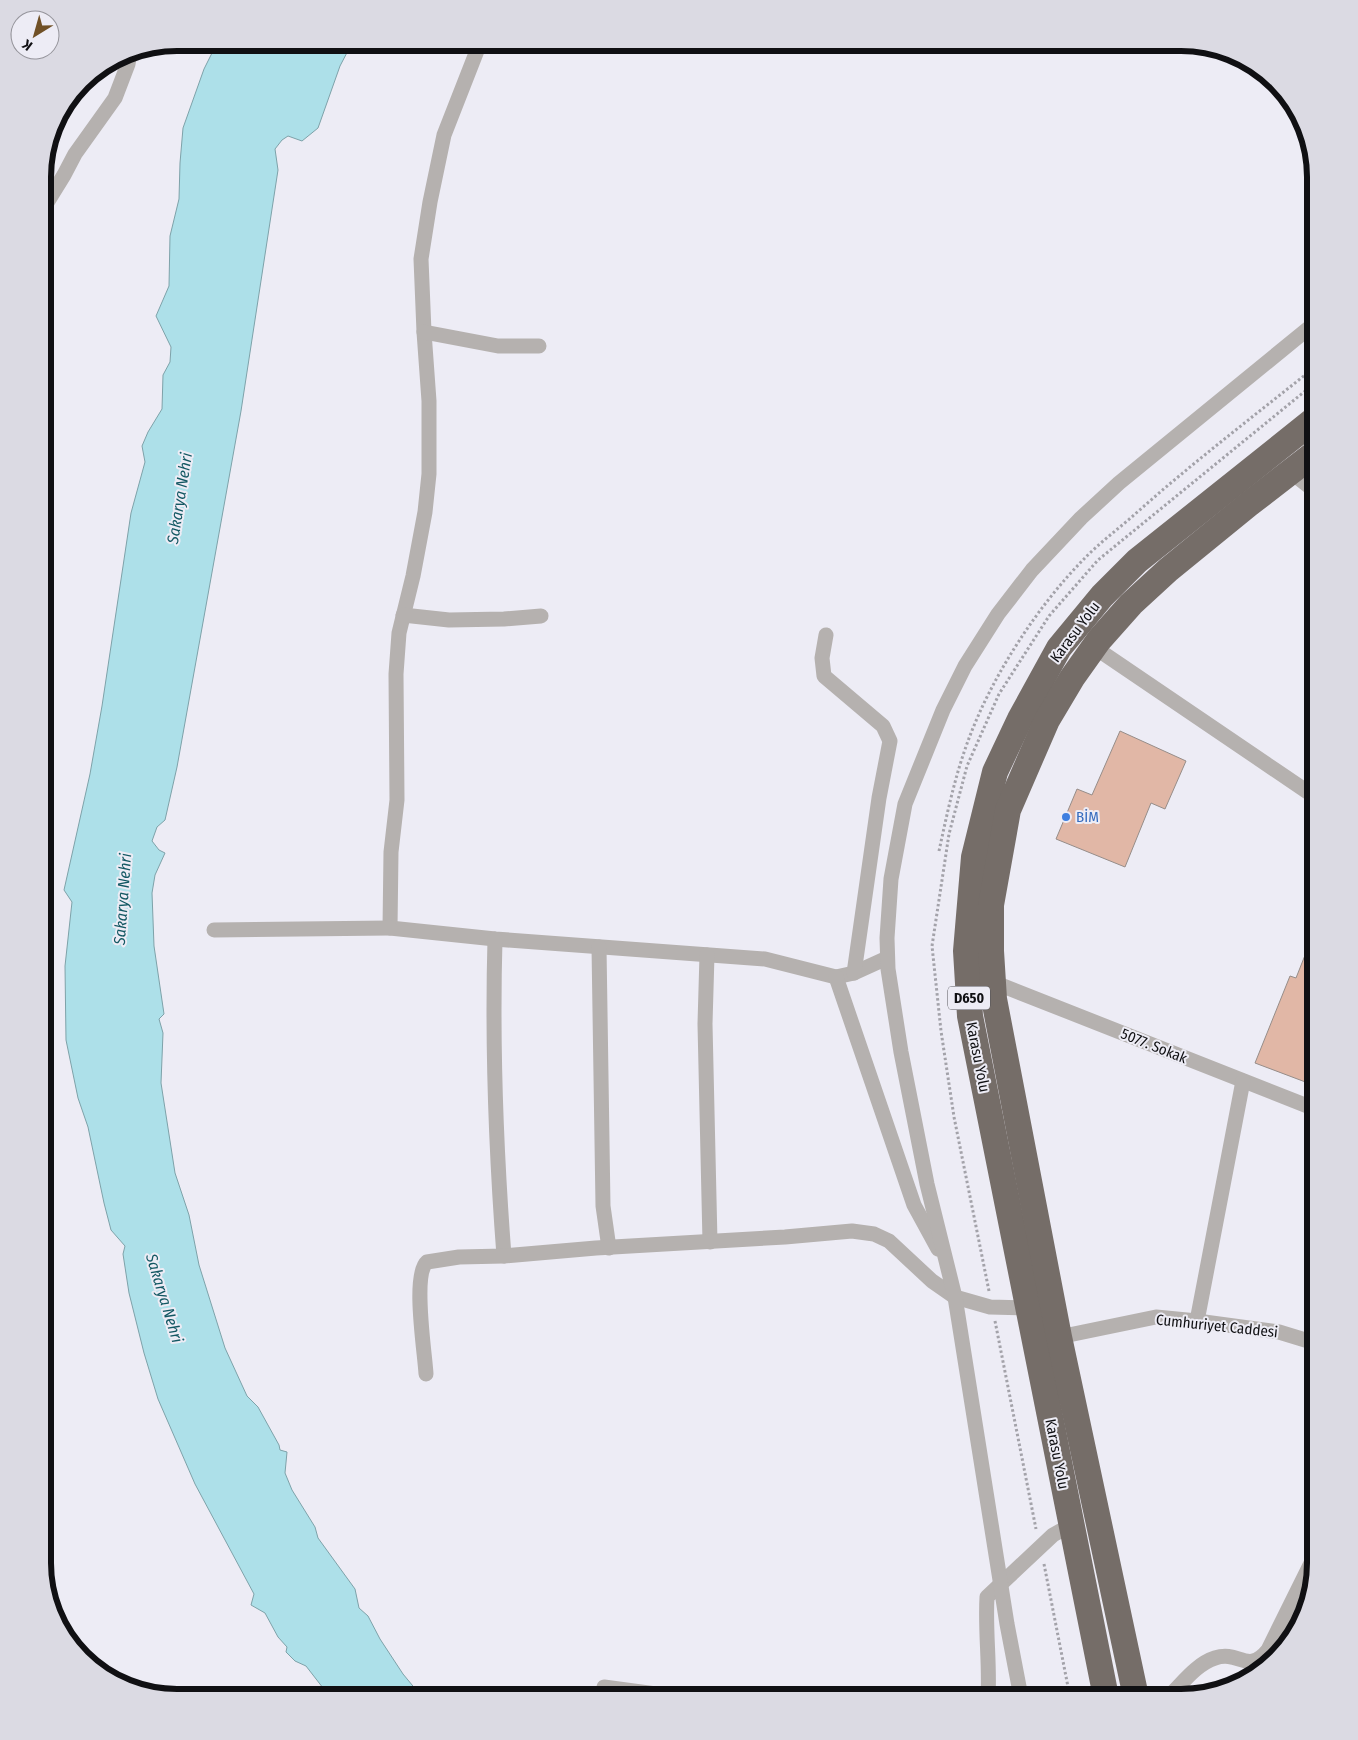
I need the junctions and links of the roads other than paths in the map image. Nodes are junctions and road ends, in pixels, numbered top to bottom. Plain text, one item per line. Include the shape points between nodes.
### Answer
1 (476, 52) edge
2 (128, 61) edge
3 (52, 194) edge
4 (1307, 330) edge
5 (424, 332) junction
6 (539, 346) dead end
7 (1307, 426) edge
8 (1307, 460) edge
9 (1291, 472) junction
10 (1307, 484) edge
11 (403, 616) junction
12 (541, 616) dead end
13 (826, 635) dead end
14 (1094, 647) junction
15 (1307, 791) edge
16 (390, 928) junction
17 (214, 930) dead end
18 (495, 939) junction
19 (599, 947) junction
20 (707, 955) junction
21 (887, 958) junction
22 (854, 973) junction
23 (836, 977) junction
24 (993, 982) junction
25 (1243, 1081) junction
26 (1307, 1106) edge
27 (710, 1242) junction
28 (609, 1248) junction
29 (504, 1256) junction
30 (948, 1268) junction
31 (955, 1297) junction
32 (1028, 1308) junction
33 (1197, 1321) junction
34 (1059, 1337) junction
35 (1307, 1340) edge
36 (426, 1374) dead end
37 (1071, 1525) junction
38 (1306, 1574) edge
39 (1001, 1584) junction
40 (604, 1687) dead end
41 (617, 1689) edge
42 (989, 1689) edge
43 (1020, 1689) edge
44 (1104, 1689) edge
45 (1134, 1689) edge
46 (1177, 1689) edge

1 - 5 street via 444,135 430,202 421,259
2 - 3 street via 115,98 75,154
4 - 21 street via 1081,518 1032,570 998,614 965,666 943,710 905,804 891,879
5 - 6 street via 498,346
5 - 11 street via 430,474
7 - 32 highway, Karasu Yolu / D650 via 1137,561 1102,596 1059,648 995,772 974,857 966,951 970,1016
8 - 9 highway, Karasu Yolu / D650
9 - 10 street
9 - 14 highway, Karasu Yolu / D650 via 1168,570 1131,604
11 - 12 street via 449,620
11 - 16 street via 398,633 396,674 397,800 391,852
13 - 22 street via 822,658 824,676 883,726 890,741
14 - 15 street
14 - 24 highway, Karasu Yolu / D650 via 1047,720 1008,810 991,905
16 - 17 street
16 - 18 street
18 - 19 street
18 - 29 street via 494,1008
19 - 20 street
19 - 28 street via 603,1206
20 - 23 street via 765,959
20 - 27 street
21 - 22 street
21 - 30 street via 901,1052 927,1184
22 - 23 street
23 - 30 street via 914,1205
24 - 25 street, 5077. Sokak
24 - 34 highway, Karasu Yolu / D650
25 - 26 street, 5077. Sokak
25 - 33 street
27 - 28 street
27 - 31 street via 852,1231 874,1234 889,1241 932,1281
28 - 29 street
29 - 36 street via 459,1257 424,1264 420,1272 419,1293
30 - 31 street
31 - 32 street via 990,1307
31 - 39 street
32 - 37 highway, Karasu Yolu / D650
33 - 34 street, Cumhuriyet Caddesi via 1156,1317
33 - 35 street, Cumhuriyet Caddesi via 1279,1332
34 - 45 highway, Karasu Yolu / D650
37 - 39 street via 1053,1535
37 - 44 highway, Karasu Yolu / D650
38 - 46 street via 1268,1650 1260,1659 1254,1662 1232,1657 1216,1658 1199,1666
39 - 42 street via 987,1597
39 - 43 street
40 - 41 street

